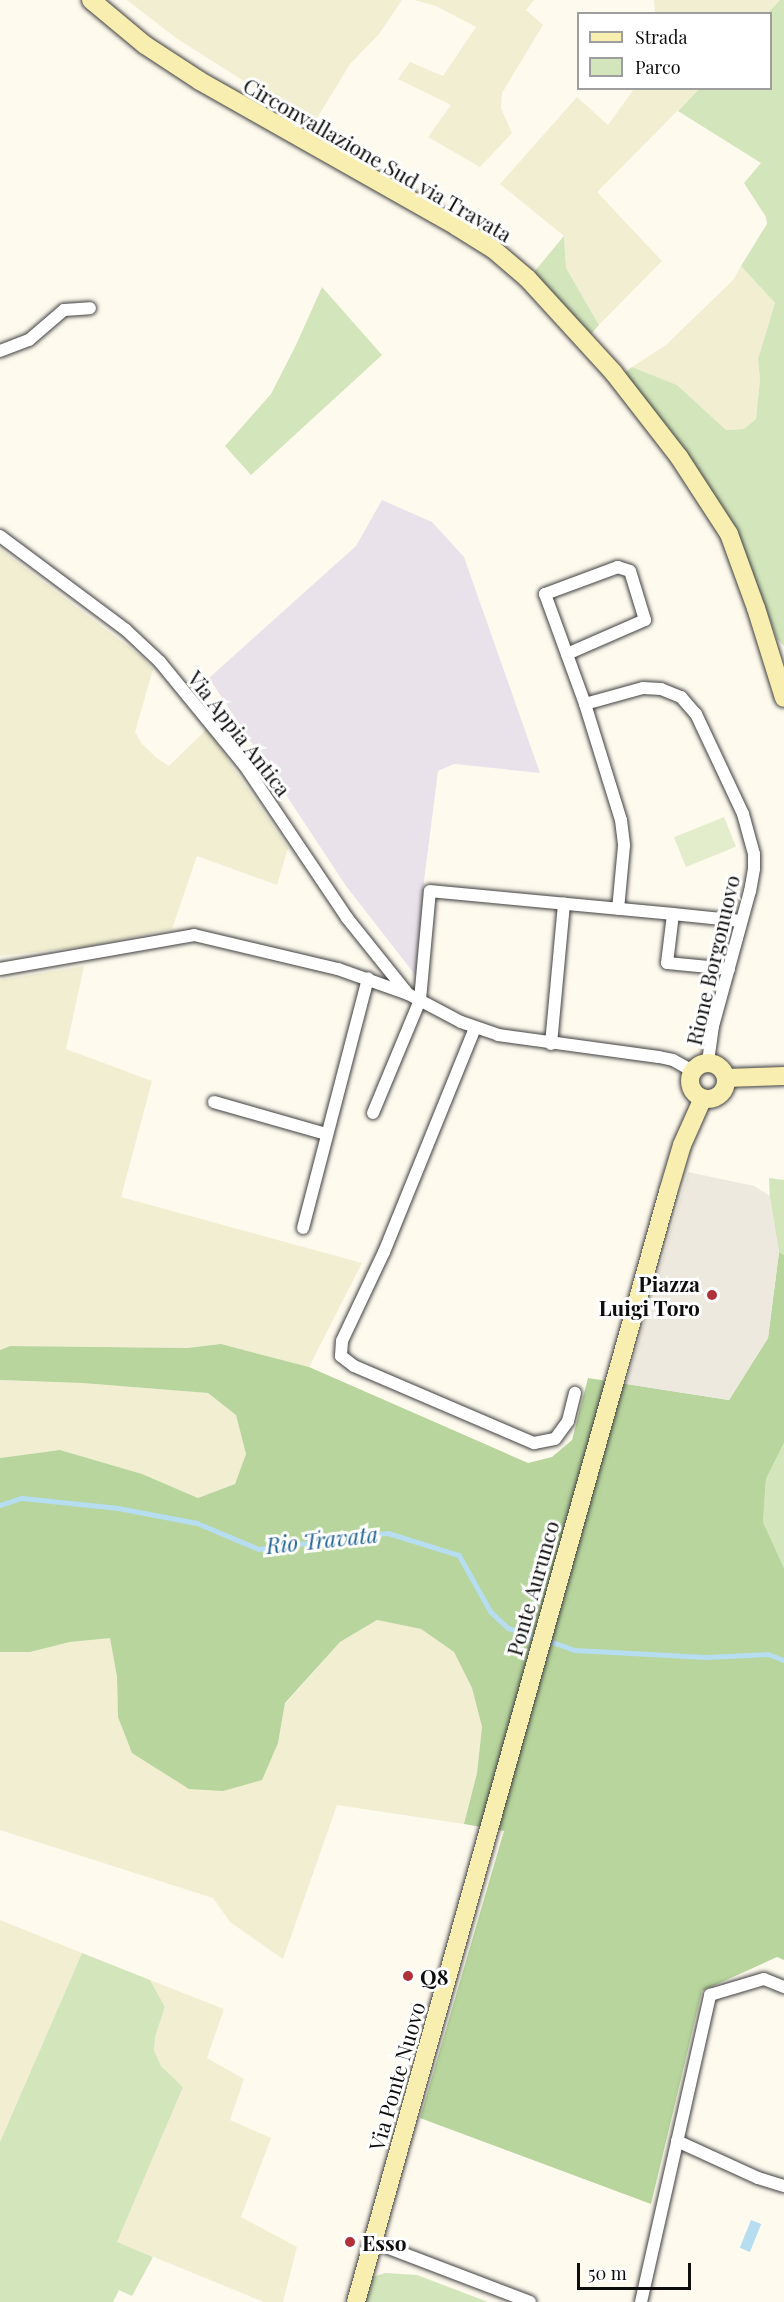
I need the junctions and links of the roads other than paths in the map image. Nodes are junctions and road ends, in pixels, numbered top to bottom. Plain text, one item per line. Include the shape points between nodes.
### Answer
1 (91, 0) edge
2 (90, 308) dead end
3 (0, 351) edge
4 (0, 536) edge
5 (567, 654) junction
6 (784, 698) edge
7 (585, 704) junction
8 (564, 904) junction
9 (618, 909) junction
10 (673, 914) junction
11 (741, 921) junction
12 (0, 969) edge
13 (729, 969) junction
14 (368, 978) junction
15 (408, 994) junction
16 (420, 999) junction
17 (475, 1028) junction
18 (551, 1044) junction
19 (701, 1067) junction
20 (784, 1076) edge
21 (726, 1078) junction
22 (703, 1098) junction
23 (214, 1102) dead end
24 (373, 1113) dead end
25 (326, 1134) junction
26 (303, 1228) dead end
27 (575, 1393) dead end
28 (487, 1827) joint
29 (784, 1987) edge
30 (677, 2141) junction
31 (784, 2186) edge
32 (373, 2242) junction
33 (356, 2302) edge
34 (530, 2302) edge
35 (641, 2302) edge

1 - 6 street, Circonvallazione Sud via Travata via 145,45 200,81 456,226 493,249 528,279 613,372 679,457 729,534
2 - 3 street via 64,310 29,340
4 - 15 street, Via Appia Antica via 126,630 160,662 245,766 347,918
5 - 5 street via 545,594 618,567 630,571 645,620
5 - 7 street
7 - 9 street via 621,820 624,846
7 - 11 street, Rione Borgonuovo via 643,688 661,689 689,703 736,798 749,834 754,869
8 - 9 street
8 - 16 street via 430,891
8 - 18 street
9 - 10 street
10 - 11 street
10 - 13 street via 667,963
11 - 13 street, Rione Borgonuovo
12 - 14 street via 194,935
13 - 19 street, Rione Borgonuovo
14 - 15 street
14 - 25 street
15 - 16 street
16 - 17 street
16 - 24 street
17 - 18 street
17 - 27 street via 384,1252 342,1341 341,1356 354,1366 534,1443 555,1439 568,1420
18 - 19 street via 659,1057
19 - 21 street via 718,1065
19 - 22 street via 691,1087
20 - 21 street
21 - 22 street via 720,1094
22 - 28 street, Ponte Aurunco via 682,1145
23 - 25 street
25 - 26 street
28 - 32 street, Via Ponte Nuovo
29 - 30 street via 765,1979 710,1995
30 - 31 street
30 - 35 street
32 - 33 street, Via Ponte Nuovo
32 - 34 street

